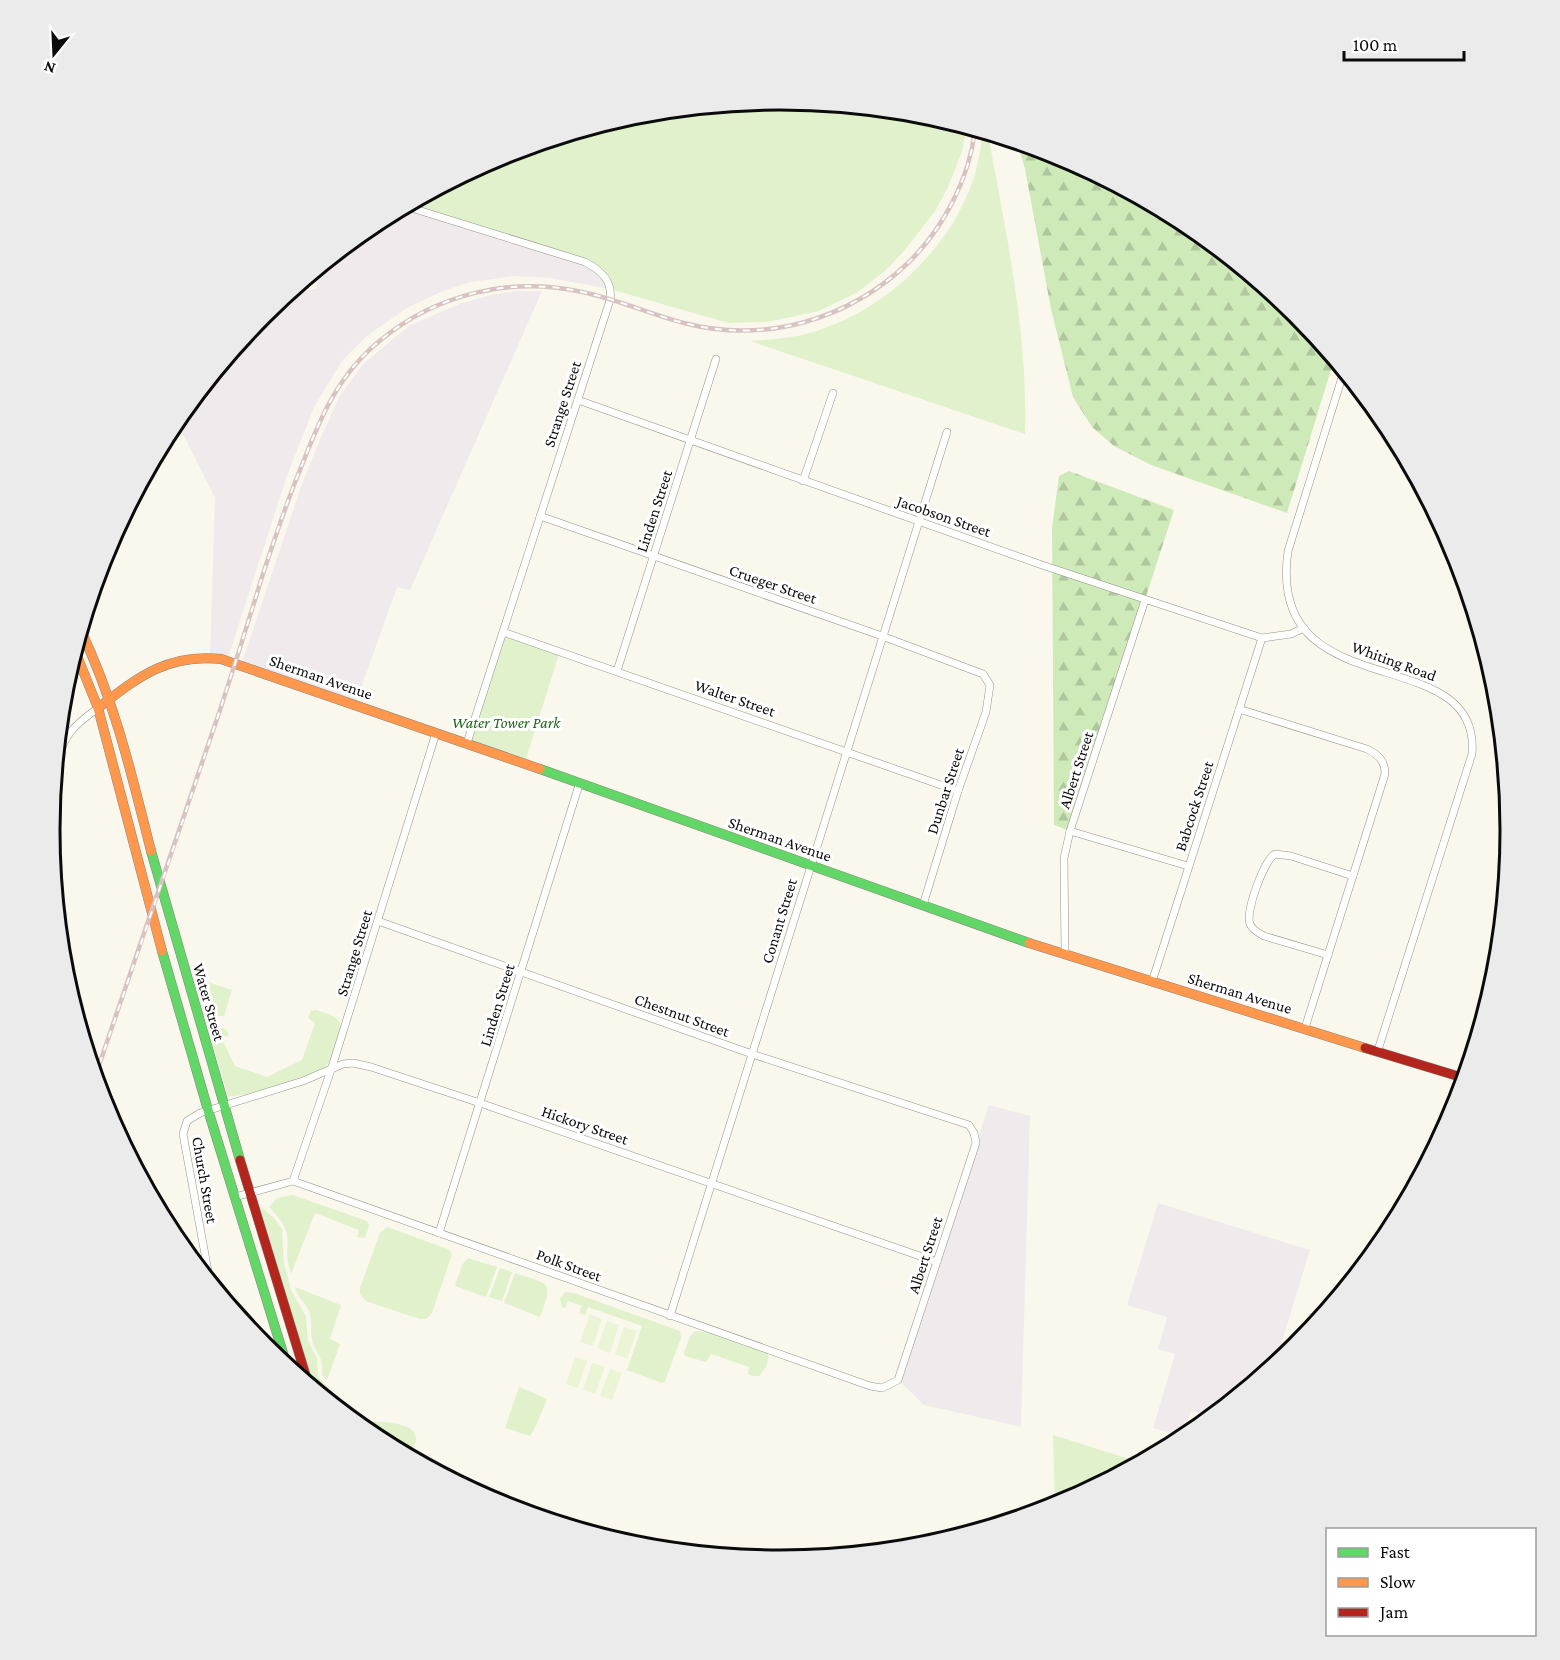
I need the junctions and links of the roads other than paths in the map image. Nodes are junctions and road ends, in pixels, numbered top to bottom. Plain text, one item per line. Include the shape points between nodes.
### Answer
1 (415, 209) edge
2 (716, 359) dead end
3 (1341, 380) edge
4 (833, 393) dead end
5 (578, 400) junction
6 (947, 432) dead end
7 (690, 441) junction
8 (803, 481) junction
9 (540, 516) junction
10 (918, 521) junction
11 (653, 557) junction
12 (1145, 600) junction
13 (1304, 628) junction
14 (503, 632) junction
15 (882, 636) junction
16 (1262, 638) junction
17 (86, 641) edge
18 (80, 664) edge
19 (616, 671) junction
20 (990, 685) joint
21 (111, 698) junction
22 (98, 708) junction
23 (1239, 709) junction
24 (436, 733) junction
25 (66, 737) edge
26 (467, 744) junction
27 (846, 751) junction
28 (579, 785) junction
29 (958, 791) junction
30 (1070, 831) junction
31 (810, 866) junction
32 (1188, 866) junction
33 (1353, 876) junction
34 (923, 905) junction
35 (378, 921) junction
36 (1065, 954) junction
37 (1328, 955) junction
38 (522, 972) junction
39 (1152, 982) junction
40 (1305, 1028) junction
41 (1378, 1050) junction
42 (752, 1054) junction
43 (332, 1067) junction
44 (1457, 1076) edge
45 (480, 1103) junction
46 (223, 1106) junction
47 (208, 1110) junction
48 (974, 1133) joint
49 (293, 1181) junction
50 (710, 1184) junction
51 (249, 1193) junction
52 (235, 1197) junction
53 (439, 1233) junction
54 (936, 1262) junction
55 (207, 1265) edge
56 (670, 1316) junction
57 (282, 1349) edge
58 (304, 1370) edge
59 (893, 1384) joint

1 - 5 street, Strange Street via 574,258 603,274 610,300
2 - 7 street, Linden Street
3 - 13 street, Whiting Road via 1288,550 1287,588
4 - 8 street
5 - 7 street, Jacobson Street
5 - 9 street, Strange Street
6 - 10 street, Conant Street
7 - 8 street, Jacobson Street
7 - 11 street, Linden Street
8 - 10 street, Jacobson Street
9 - 11 street, Crueger Street
9 - 14 street, Strange Street
10 - 12 street, Jacobson Street
10 - 15 street, Conant Street
11 - 15 street, Crueger Street
11 - 19 street, Linden Street
12 - 16 street, Jacobson Street
12 - 30 street, Albert Street
13 - 16 street, Jacobson Street
13 - 41 street, Whiting Road via 1341,657 1448,697 1467,717 1472,735 1472,754
14 - 19 street, Walter Street
14 - 26 street, Strange Street
15 - 20 street, Crueger Street via 972,669 983,674
15 - 27 street, Conant Street
16 - 23 street, Babcock Street
17 - 21 main road, Water Street
18 - 22 main road, Water Street
19 - 27 street, Walter Street
20 - 29 street, Dunbar Street via 986,712
21 - 22 main road, Sherman Avenue
21 - 24 main road, Sherman Avenue via 169,662 210,657
21 - 46 main road, Water Street
22 - 25 street via 80,720
22 - 47 main road, Water Street
23 - 32 street, Babcock Street
23 - 33 street via 1367,749 1382,759 1385,774
24 - 26 main road, Sherman Avenue
24 - 35 street, Strange Street
26 - 28 main road, Sherman Avenue
27 - 29 street, Walter Street
27 - 31 street, Conant Street
28 - 31 main road, Sherman Avenue
28 - 38 street, Linden Street
29 - 34 street, Dunbar Street
30 - 32 street
30 - 36 street, Albert Street via 1064,858
31 - 34 main road, Sherman Avenue
31 - 42 street, Conant Street
32 - 39 street, Babcock Street
33 - 37 street
33 - 37 street via 1275,854 1265,863 1250,909 1249,921 1257,933
34 - 36 main road, Sherman Avenue
35 - 38 street, Chestnut Street
35 - 43 street, Strange Street
36 - 39 main road, Sherman Avenue
37 - 40 street
38 - 42 street, Chestnut Street
38 - 45 street, Linden Street
39 - 40 main road, Sherman Avenue
40 - 41 main road, Sherman Avenue
41 - 44 main road, Sherman Avenue
42 - 48 street, Chestnut Street via 969,1125
42 - 50 street, Conant Street
43 - 45 street, Hickory Street via 353,1063 371,1067
43 - 46 street, Hickory Street via 303,1081
43 - 49 street, Strange Street
45 - 50 street, Hickory Street
45 - 53 street, Linden Street
46 - 47 street, Church Street
46 - 51 main road, Water Street
47 - 52 main road, Water Street
47 - 55 street, Church Street via 190,1119 183,1134
48 - 54 street, Albert Street via 976,1143
49 - 51 street
49 - 53 street, Polk Street
50 - 54 street, Hickory Street
50 - 56 street, Conant Street
51 - 52 street
51 - 58 main road, Water Street
52 - 57 main road, Water Street
53 - 56 street, Polk Street
54 - 59 street, Albert Street via 902,1371
56 - 59 street, Polk Street via 870,1386 882,1388

